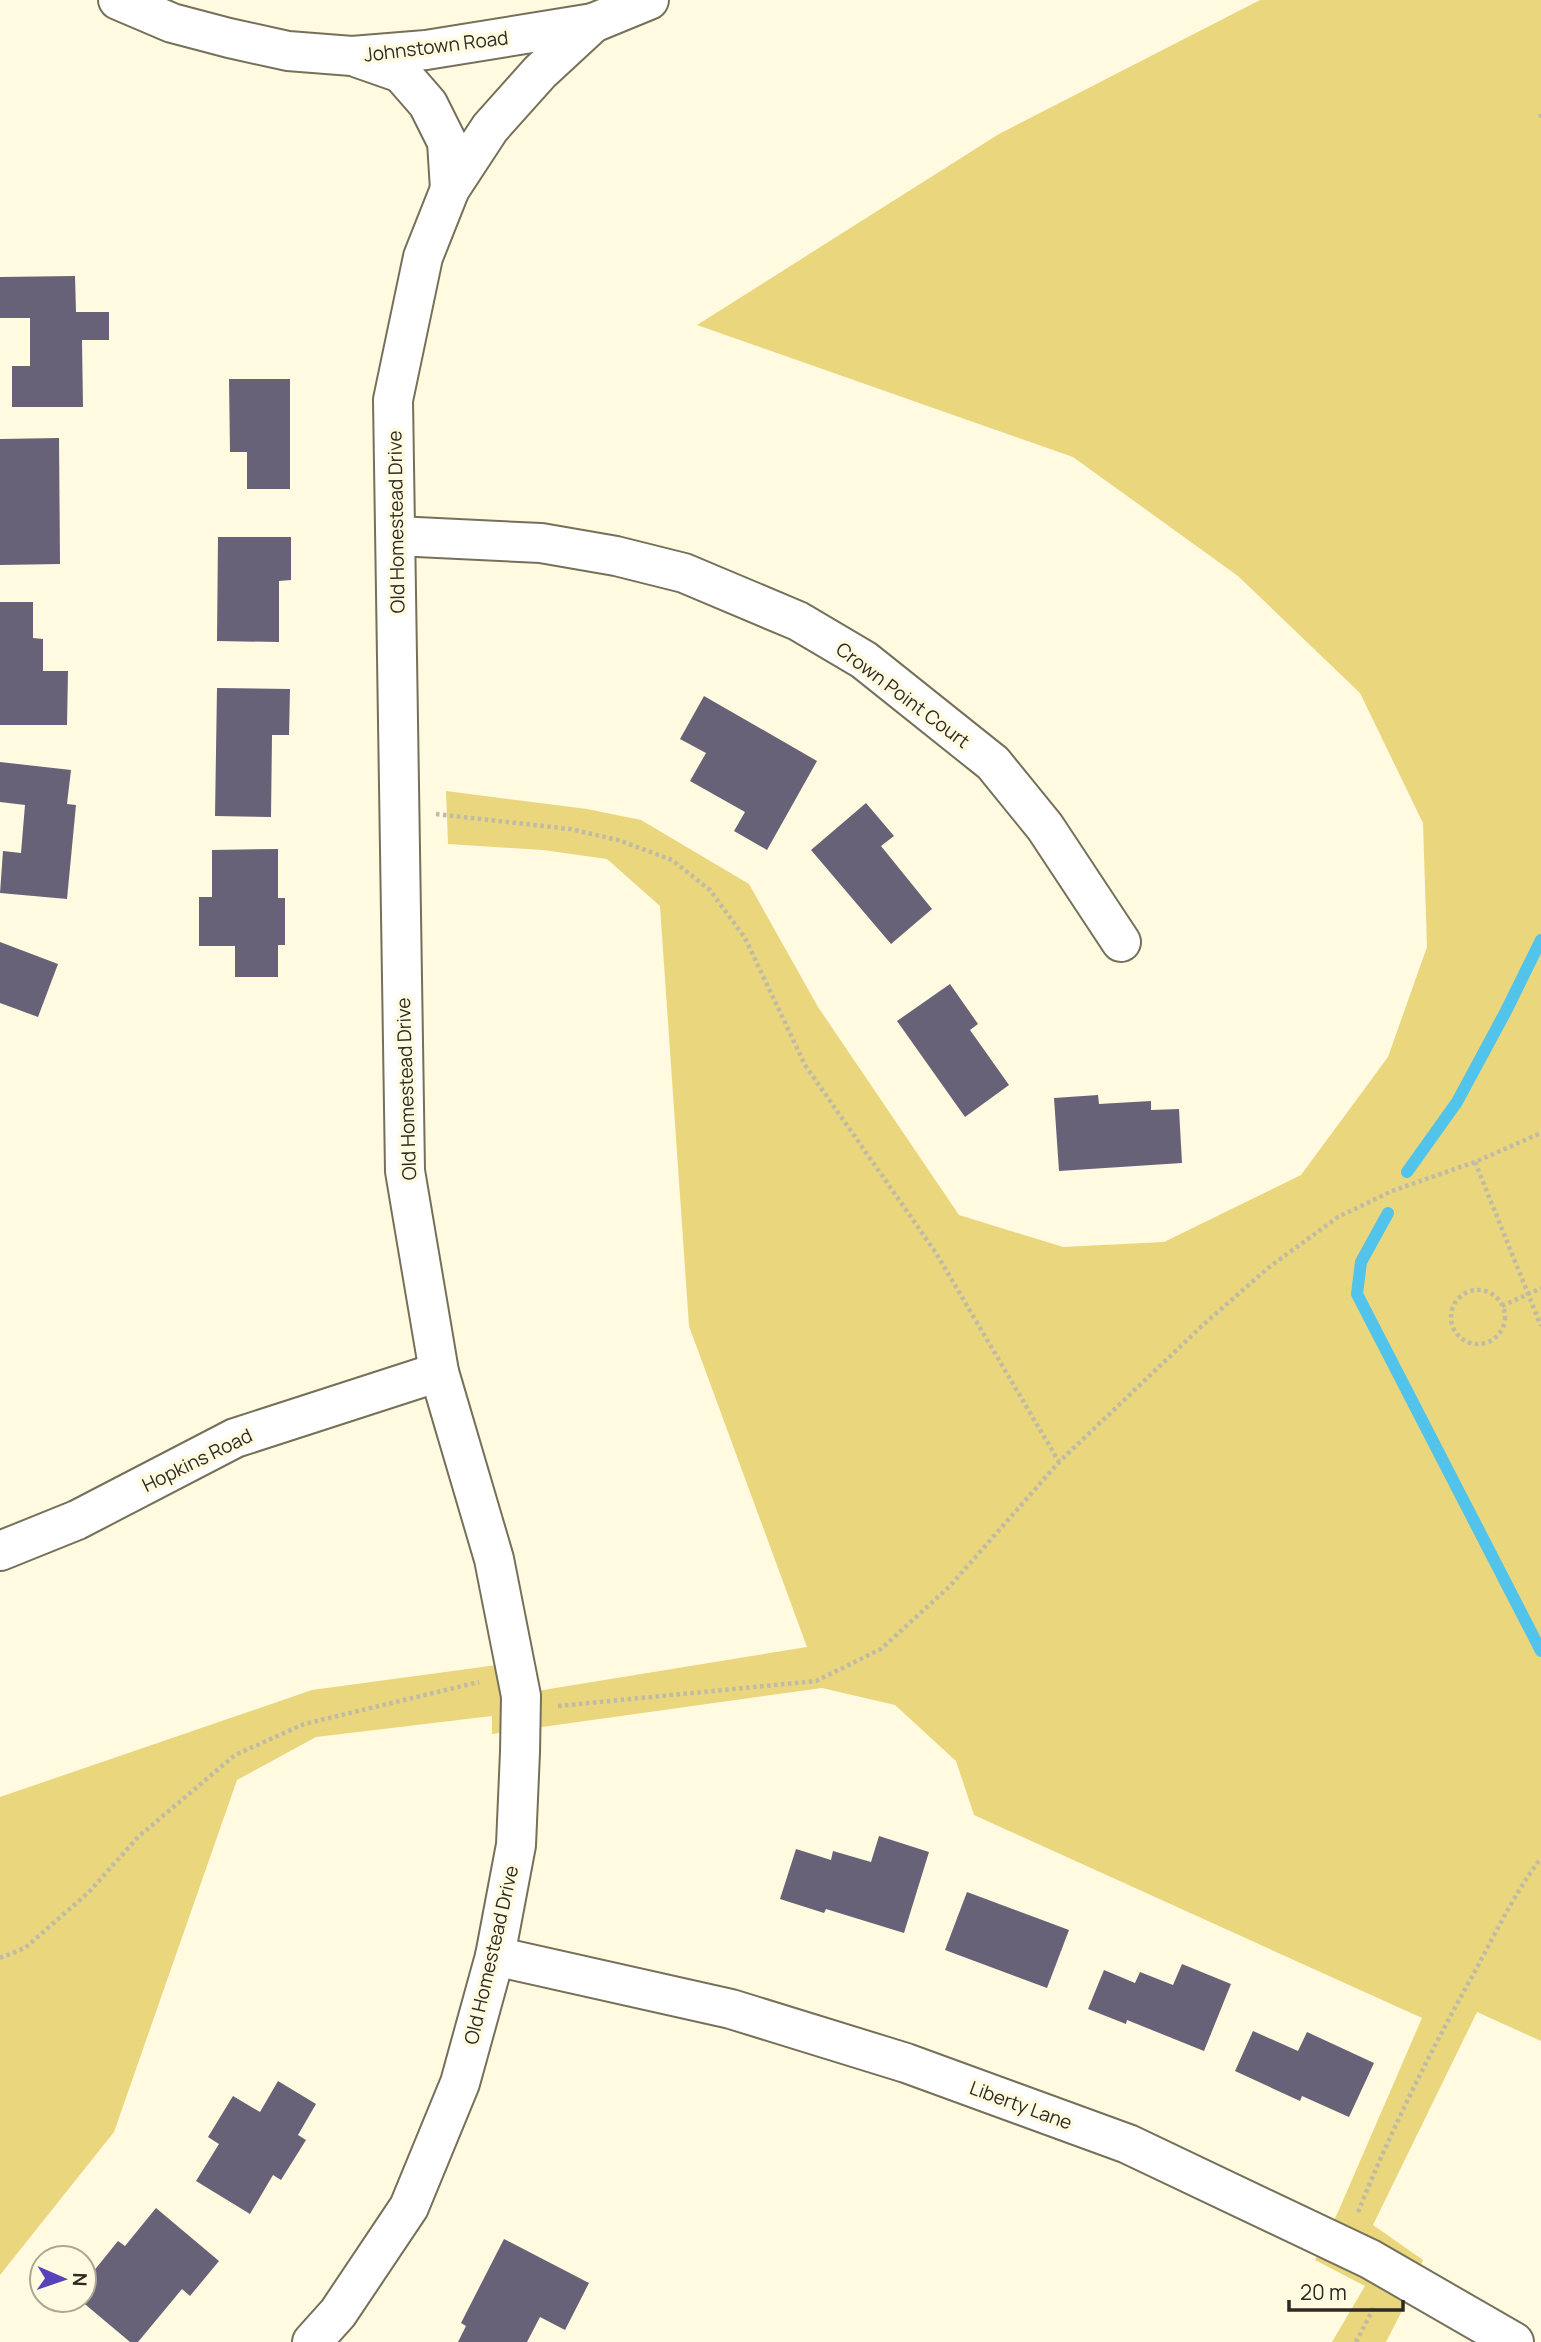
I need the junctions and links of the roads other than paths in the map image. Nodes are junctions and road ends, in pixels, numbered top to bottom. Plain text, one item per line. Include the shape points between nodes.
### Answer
1 (118, 0) edge
2 (649, 0) edge
3 (593, 23) junction
4 (352, 56) junction
5 (450, 189) junction
6 (396, 536) junction
7 (1121, 942) dead end
8 (439, 1372) junction
9 (0, 1551) edge
10 (495, 1956) junction
11 (313, 2342) edge
12 (1514, 2342) edge

1 - 4 street, Johnstown Road via 172,23 229,38 288,51
2 - 3 street, Old Homestead Drive
3 - 4 street, Johnstown Road via 426,50
3 - 5 street, Old Homestead Drive via 540,72 490,128
4 - 5 street via 401,73 428,104 447,142
5 - 6 street, Old Homestead Drive via 423,257 393,400
6 - 7 street, Crown Point Court via 541,543 616,556 684,573 797,621 864,660 993,763 1045,827
6 - 8 street, Old Homestead Drive via 405,1171
8 - 9 street, Hopkins Road via 235,1438 77,1520
8 - 10 street, Old Homestead Drive via 495,1559 521,1696 516,1845
10 - 11 street, Old Homestead Drive via 460,2083 409,2207 338,2313
10 - 12 street, Liberty Lane via 731,2008 906,2063 1128,2144 1370,2259

